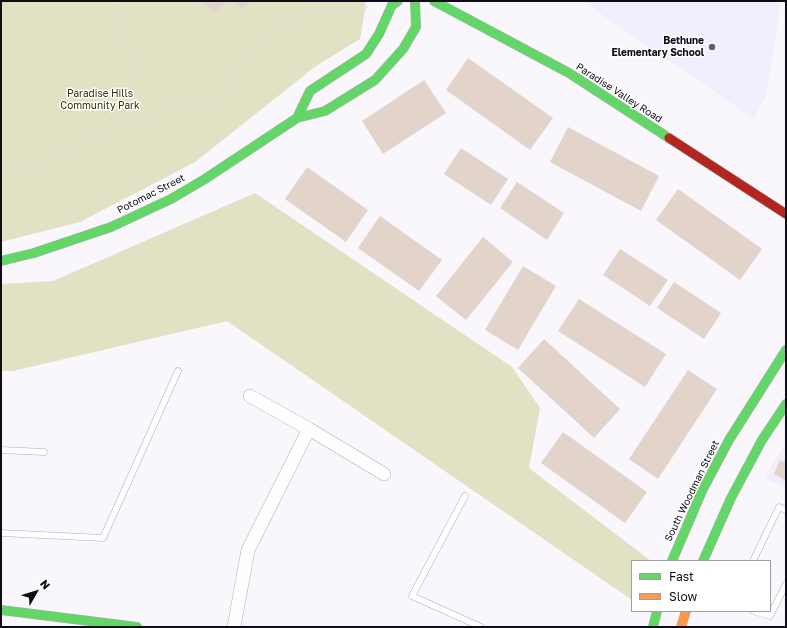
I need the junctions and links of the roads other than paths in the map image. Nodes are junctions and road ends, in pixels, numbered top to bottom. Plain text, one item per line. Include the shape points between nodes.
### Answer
1 (398, 1) edge
2 (415, 1) edge
3 (434, 1) edge
4 (297, 118) junction
5 (786, 214) edge
6 (1, 261) edge
7 (786, 350) edge
8 (178, 372) dead end
9 (250, 396) dead end
10 (786, 405) edge
11 (309, 429) junction
12 (1, 450) edge
13 (44, 452) dead end
14 (384, 474) dead end
15 (465, 496) dead end
16 (786, 510) edge
17 (1, 533) edge
18 (672, 560) edge
19 (703, 560) edge
20 (753, 560) edge
21 (786, 584) edge
22 (1, 610) edge
23 (657, 612) edge
24 (686, 612) edge
25 (756, 612) edge
26 (137, 627) edge
27 (234, 627) edge
28 (481, 627) edge
29 (653, 627) edge
30 (681, 627) edge

1 - 4 main road via 392,5 379,34 366,54 310,91
2 - 4 main road, Potomac Street via 416,27 404,48 375,80 325,111
3 - 5 main road, Paradise Valley Road via 569,73
4 - 6 main road, Potomac Street via 171,199 111,226 34,253
7 - 18 main road, South Woodman Street via 728,440 702,491
8 - 17 lane via 103,538
9 - 11 street
10 - 19 main road via 762,440 731,498
11 - 14 street
11 - 27 street via 248,550
12 - 13 lane
15 - 28 lane via 412,596
16 - 20 lane via 779,507
21 - 25 lane via 770,616
22 - 26 main road
23 - 29 main road
24 - 30 main road

